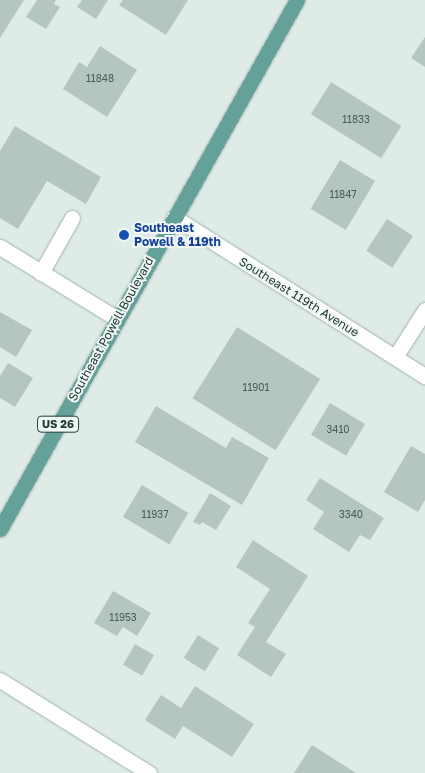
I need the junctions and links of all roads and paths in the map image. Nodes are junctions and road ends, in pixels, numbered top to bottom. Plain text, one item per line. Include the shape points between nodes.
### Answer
1 (298, 0) edge
2 (174, 217) junction
3 (72, 218) dead end
4 (0, 247) edge
5 (41, 273) junction
6 (425, 310) edge
7 (116, 318) junction
8 (395, 357) junction
9 (425, 376) edge
10 (0, 529) edge
11 (0, 680) edge
12 (149, 773) edge

1 - 2 main road, Southeast Powell Boulevard / US 26
2 - 7 main road, Southeast Powell Boulevard / US 26
2 - 8 street, Southeast 119th Avenue
3 - 5 street
4 - 5 street
5 - 7 street
6 - 8 street
7 - 10 main road, Southeast Powell Boulevard / US 26
8 - 9 street, Southeast 119th Avenue
11 - 12 street

